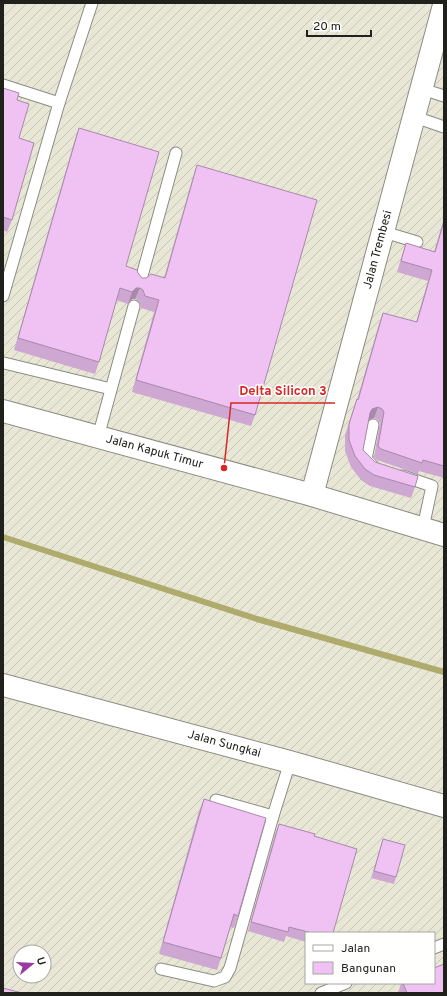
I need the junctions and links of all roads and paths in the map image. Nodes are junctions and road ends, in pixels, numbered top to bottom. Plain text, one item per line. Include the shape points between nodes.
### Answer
1 (92, 3) edge
2 (443, 11) edge
3 (3, 85) edge
4 (422, 89) junction
5 (444, 96) edge
6 (59, 103) junction
7 (415, 117) junction
8 (444, 127) edge
9 (176, 153) dead end
10 (384, 232) junction
11 (417, 242) dead end
12 (140, 283) edge
13 (3, 296) edge
14 (134, 306) edge
15 (4, 363) dead end
16 (111, 389) junction
17 (3, 411) edge
18 (373, 425) edge
19 (98, 436) junction
20 (381, 469) edge
21 (395, 474) edge
22 (312, 494) junction
23 (423, 528) junction
24 (444, 535) edge
25 (3, 685) edge
26 (290, 762) junction
27 (216, 800) dead end
28 (444, 806) edge
29 (273, 816) junction
30 (161, 969) dead end
31 (344, 984) edge
32 (321, 993) edge

1 - 6 lane
2 - 4 street, Jalan Trembesi
3 - 6 lane
4 - 5 lane
4 - 7 street, Jalan Trembesi
6 - 13 lane
7 - 8 lane
7 - 10 street, Jalan Trembesi
9 - 12 lane
10 - 11 lane
10 - 22 street, Jalan Trembesi
14 - 16 lane
15 - 16 lane
16 - 19 lane
17 - 19 street, Jalan Kapuk Timur
18 - 20 lane via 366,459
19 - 22 street, Jalan Kapuk Timur
21 - 23 lane via 432,486
22 - 23 street, Jalan Kapuk Timur
23 - 24 street, Jalan Kapuk Timur
25 - 26 street, Jalan Sungkai
26 - 28 street, Jalan Sungkai
26 - 29 lane
27 - 29 lane
29 - 30 lane via 230,968 224,977 214,981
31 - 32 lane

